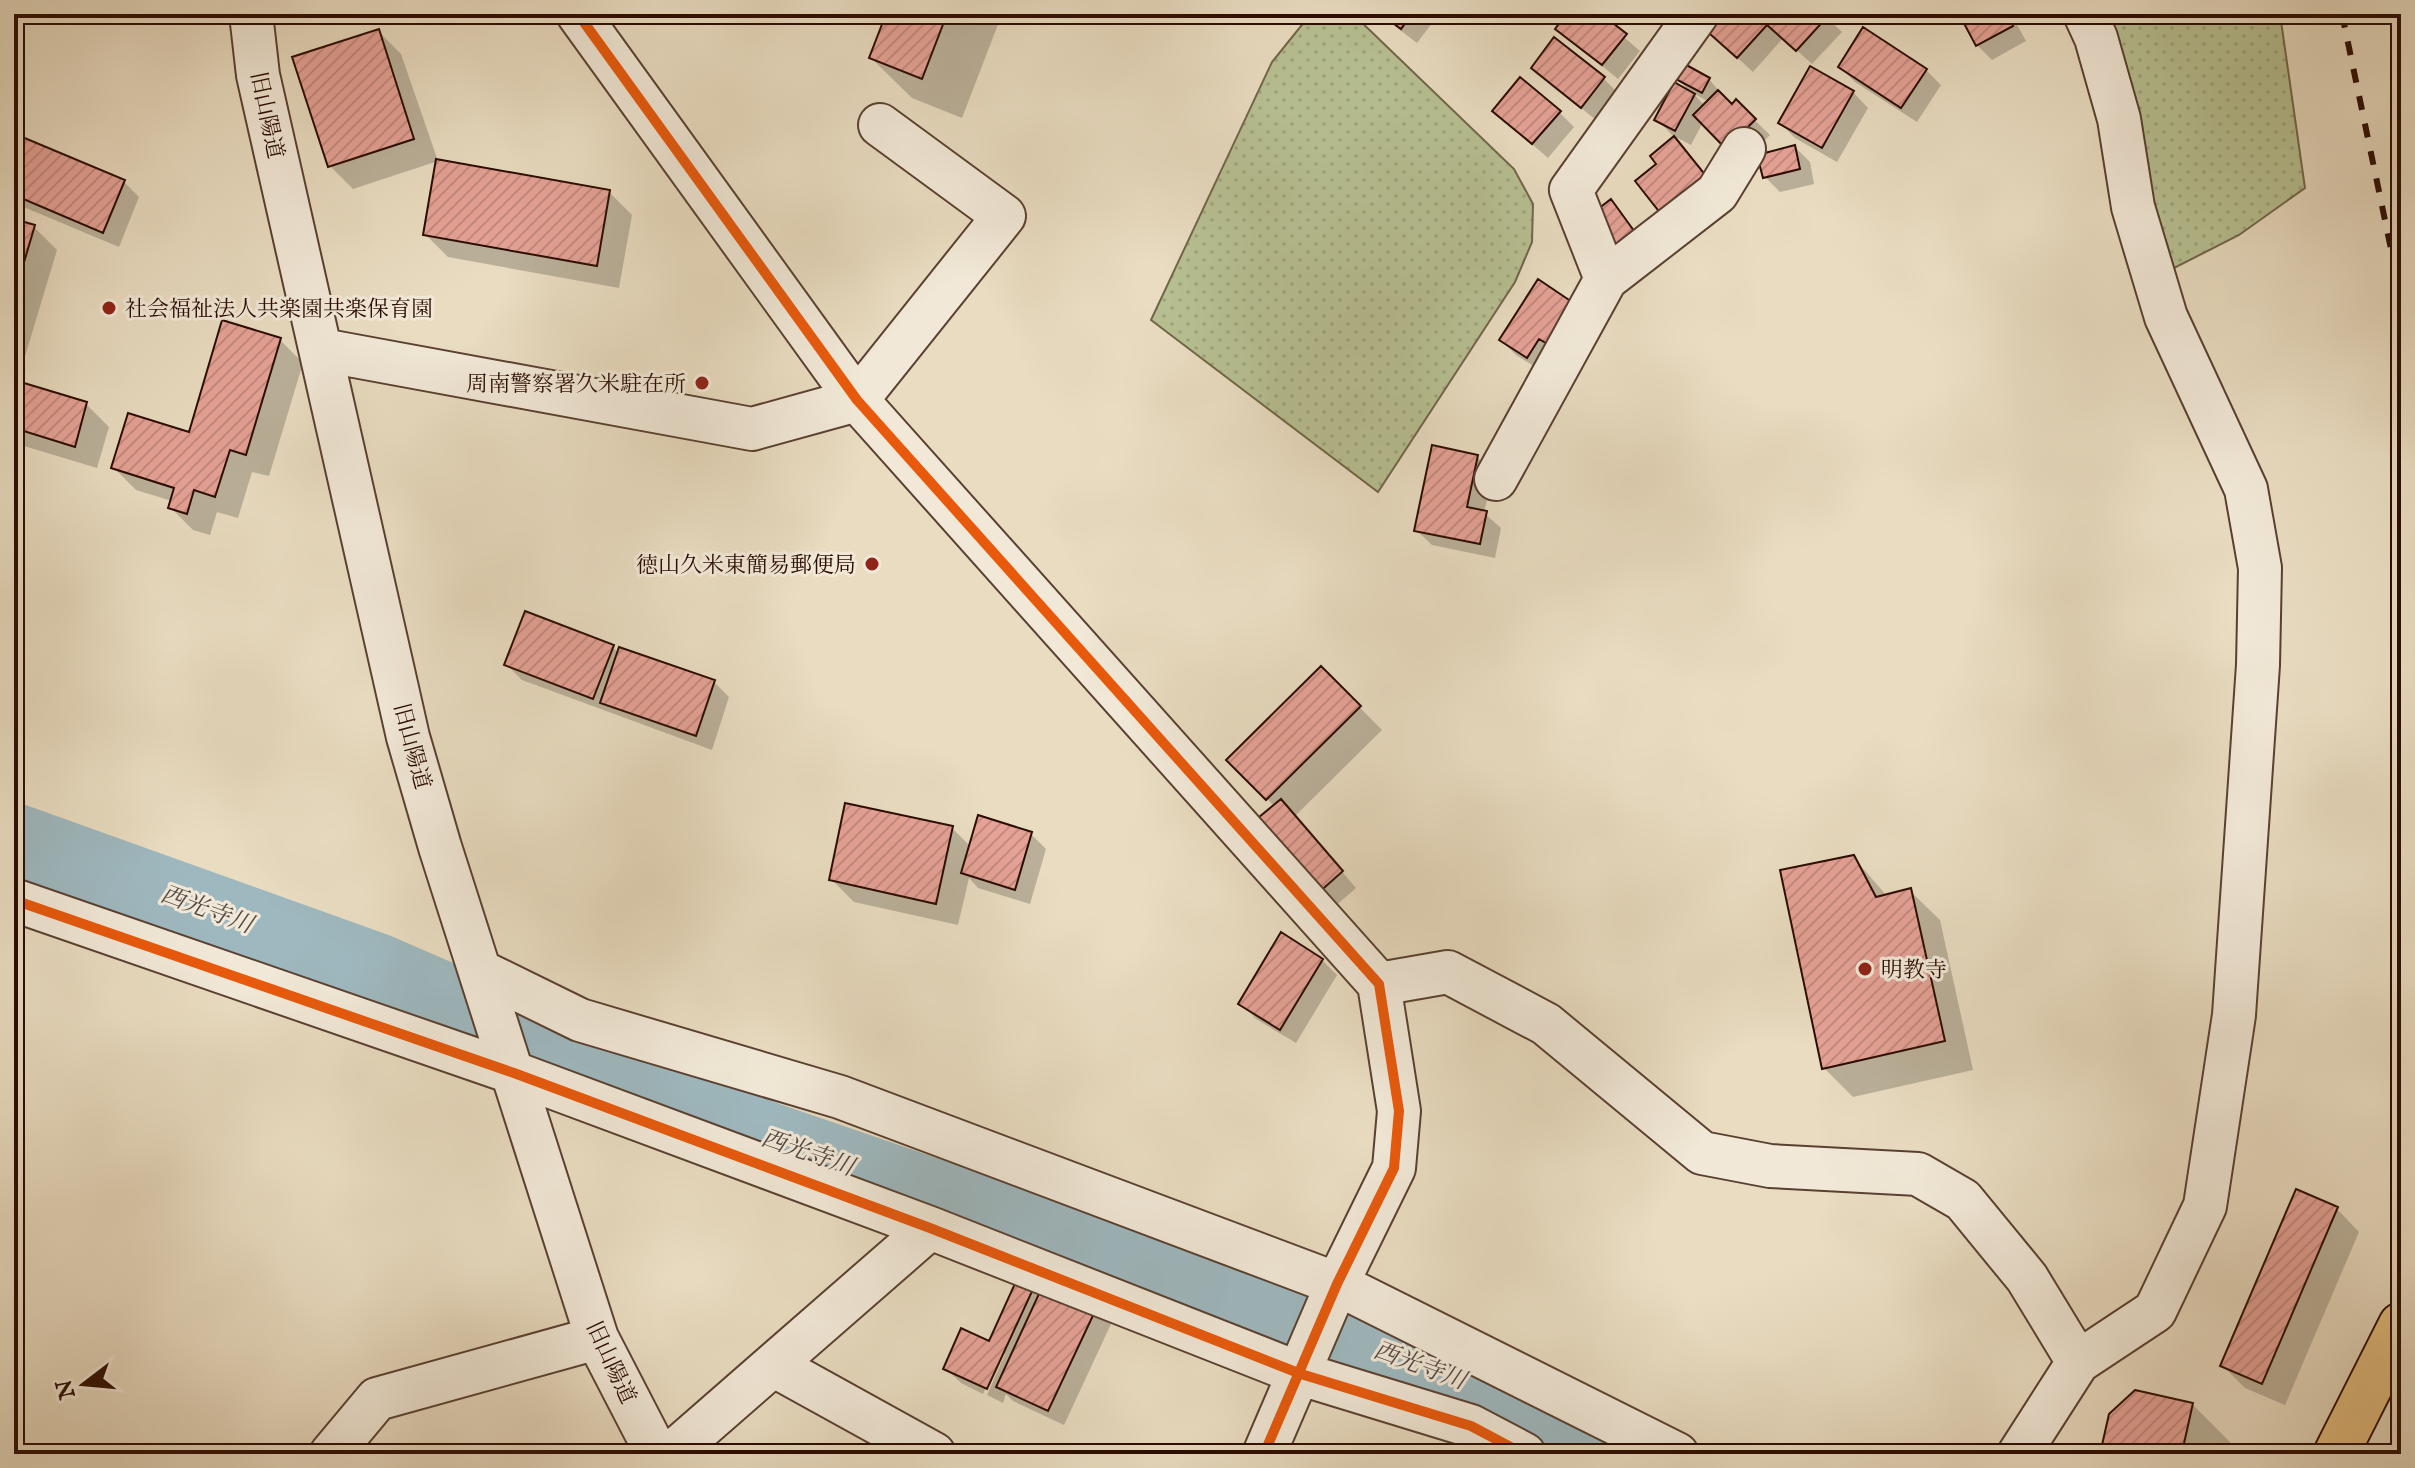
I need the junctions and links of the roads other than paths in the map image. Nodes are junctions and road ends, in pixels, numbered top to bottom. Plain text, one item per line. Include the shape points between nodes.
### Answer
1 (251, 14) edge
2 (578, 14) edge
3 (1697, 14) edge
4 (2085, 14) edge
5 (880, 125) dead end
6 (1744, 149) dead end
7 (1606, 279) junction
8 (322, 350) junction
9 (857, 400) junction
10 (1496, 479) dead end
11 (14, 900) edge
12 (480, 971) junction
13 (1379, 984) junction
14 (514, 1073) junction
15 (930, 1228) junction
16 (1337, 1284) junction
17 (2401, 1325) edge
18 (597, 1338) junction
19 (2078, 1362) junction
20 (773, 1365) junction
21 (1301, 1374) junction
22 (331, 1454) edge
23 (657, 1454) edge
24 (671, 1454) edge
25 (934, 1454) edge
26 (1264, 1454) edge
27 (1524, 1454) edge
28 (1677, 1454) edge
29 (2019, 1454) edge
30 (2336, 1454) edge

1 - 8 street, 旧山陽道 via 258,75
2 - 9 street
3 - 7 street via 1571,190
4 - 19 street via 2119,119 2133,207 2166,317 2246,489 2260,568 2234,1015 2205,1206 2155,1311
5 - 9 street via 1004,216
6 - 7 street via 1717,193
7 - 10 street
8 - 9 street via 752,429
8 - 12 street, 旧山陽道 via 408,737
9 - 13 street
11 - 14 street
12 - 14 street, 旧山陽道
12 - 16 street via 580,1020 840,1097
13 - 16 street via 1399,1111 1394,1168
13 - 19 street via 1448,972 1546,1024 1702,1153 1770,1166 1918,1174 1963,1200 2027,1278
14 - 15 street
14 - 18 street, 旧山陽道
15 - 20 street
15 - 21 street
16 - 21 street
16 - 28 street
17 - 30 main road
18 - 22 street via 377,1399
18 - 23 street, 旧山陽道
19 - 29 street
20 - 24 street
20 - 25 street
21 - 26 street
21 - 27 street via 1471,1426

